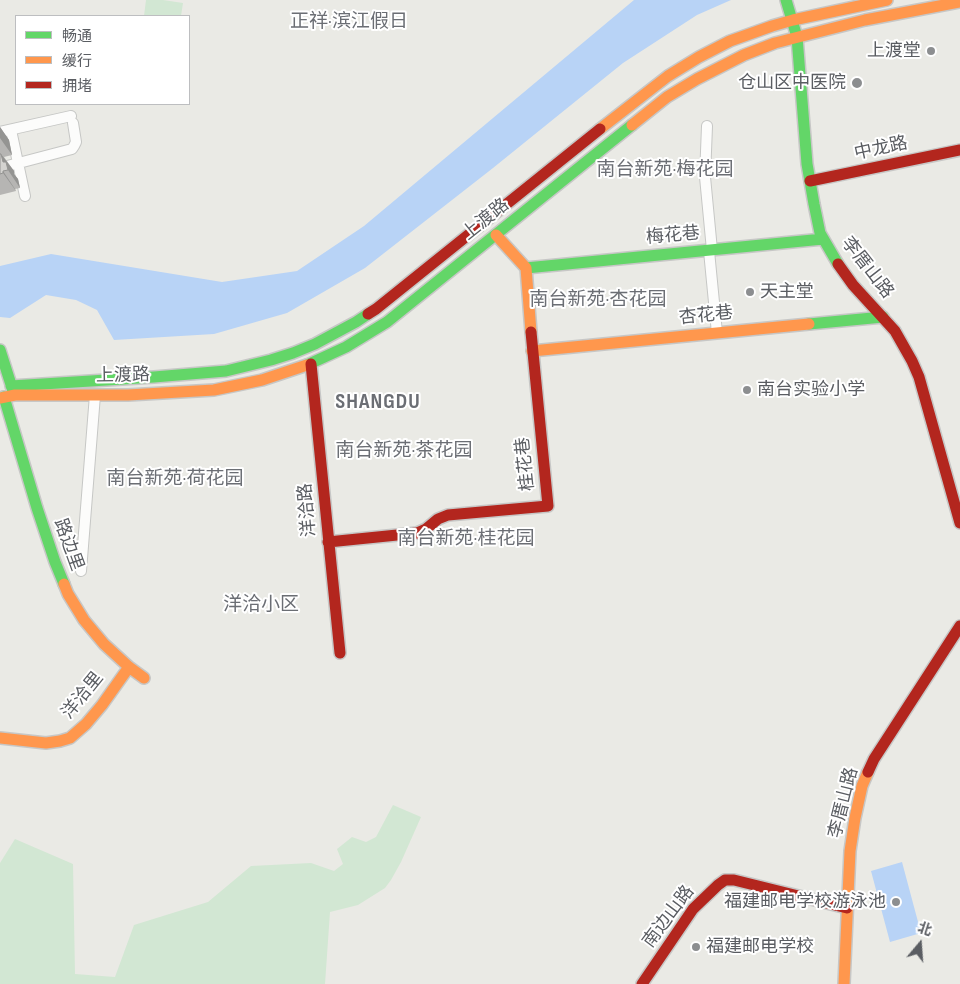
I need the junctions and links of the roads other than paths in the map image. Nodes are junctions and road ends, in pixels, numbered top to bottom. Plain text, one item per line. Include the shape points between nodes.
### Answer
1 (786, 0) edge
2 (887, 0) edge
3 (960, 2) edge
4 (793, 20) junction
5 (797, 37) junction
6 (708, 126) dead end
7 (11, 130) junction
8 (0, 132) edge
9 (960, 150) edge
10 (18, 163) junction
11 (0, 168) edge
12 (810, 181) junction
13 (25, 196) dead end
14 (496, 235) junction
15 (823, 239) junction
16 (710, 250) junction
17 (526, 268) junction
18 (883, 317) junction
19 (718, 333) junction
20 (0, 350) edge
21 (532, 351) junction
22 (311, 364) junction
23 (4, 394) edge
24 (94, 395) junction
25 (960, 524) edge
26 (328, 542) junction
27 (81, 571) dead end
28 (960, 626) edge
29 (340, 653) dead end
30 (129, 666) junction
31 (144, 678) dead end
32 (0, 738) edge
33 (847, 908) junction
34 (642, 984) edge
35 (844, 984) edge

1 - 4 street, 李厝山路
2 - 4 street, 上渡路
3 - 5 street, 上渡路
4 - 5 street, 李厝山路
4 - 23 street, 上渡路 via 730,41 668,76 376,309 316,344 226,371
5 - 12 street, 李厝山路
5 - 14 street, 上渡路 via 739,57 677,90
6 - 16 street via 705,177
7 - 8 street
7 - 10 street
7 - 10 street via 72,119 76,142 72,149
9 - 12 street, 中龙路
10 - 11 street
10 - 13 street
12 - 15 street, 李厝山路
14 - 17 street
14 - 22 street, 上渡路 via 367,336
15 - 16 street, 梅花巷
15 - 18 street, 李厝山路 via 847,277
16 - 17 street, 梅花巷
16 - 19 street
17 - 21 street, 桂花巷
18 - 19 street, 杏花巷
18 - 25 street, 李厝山路 via 904,344 919,377
19 - 21 street, 杏花巷
20 - 23 street, 路边里
21 - 26 street, 桂花巷 via 548,506 448,514 417,533
22 - 24 street, 上渡路 via 262,380 214,390
22 - 26 street, 洋洽路
23 - 24 street, 上渡路
23 - 30 street, 路边里 via 54,562 68,594 93,632
24 - 27 street
26 - 29 street, 洋洽路
28 - 33 street, 李厝山路 via 865,777 852,831
30 - 31 street, 路边里
30 - 32 street, 洋洽里 via 102,705 70,738 46,743
33 - 34 street, 南边山路 via 726,880 693,910
33 - 35 street, 李厝山路

